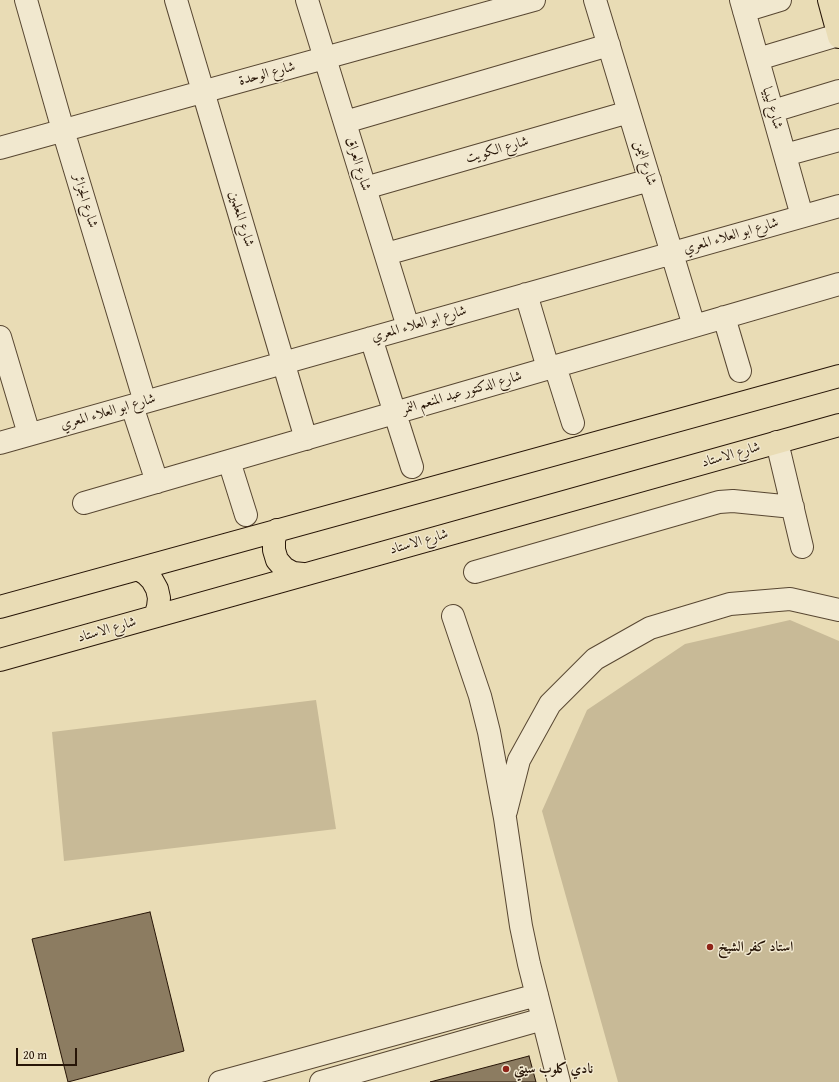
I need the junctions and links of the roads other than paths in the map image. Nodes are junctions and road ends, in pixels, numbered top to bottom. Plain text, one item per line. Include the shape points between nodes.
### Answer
1 (26, 0) edge
2 (176, 0) edge
3 (307, 0) edge
4 (534, 0) edge
5 (595, 0) edge
6 (780, 0) edge
7 (832, 1) edge
8 (743, 5) edge
9 (839, 36) edge
10 (609, 45) junction
11 (325, 58) junction
12 (758, 59) junction
13 (203, 91) junction
14 (839, 91) edge
15 (773, 111) junction
16 (629, 112) junction
17 (345, 122) junction
18 (63, 130) junction
19 (839, 140) edge
20 (0, 148) edge
21 (785, 155) junction
22 (650, 180) junction
23 (365, 188) junction
24 (839, 206) edge
25 (802, 216) junction
26 (672, 253) junction
27 (386, 254) junction
28 (839, 284) edge
29 (526, 294) junction
30 (724, 317) junction
31 (694, 326) junction
32 (408, 327) junction
33 (0, 337) edge
34 (371, 338) junction
35 (284, 363) junction
36 (552, 367) junction
37 (740, 371) dead end
38 (839, 376) edge
39 (139, 404) junction
40 (395, 413) junction
41 (573, 423) dead end
42 (839, 425) edge
43 (29, 434) junction
44 (306, 439) junction
45 (777, 442) junction
46 (0, 443) edge
47 (229, 461) junction
48 (412, 467) dead end
49 (156, 482) junction
50 (84, 503) dead end
51 (793, 507) junction
52 (246, 514) dead end
53 (277, 530) junction
54 (802, 547) dead end
55 (138, 569) junction
56 (475, 572) dead end
57 (303, 574) junction
58 (0, 607) edge
59 (839, 610) edge
60 (155, 616) junction
61 (453, 616) dead end
62 (0, 660) edge
63 (505, 818) junction
64 (537, 995) junction
65 (543, 1019) junction
66 (220, 1082) edge
67 (321, 1082) edge
68 (559, 1082) edge

1 - 18 street, شارع الجزائر
2 - 13 street, شارع المعلمين
3 - 11 street, شارع العراق
4 - 11 street, شارع الوحدة
5 - 10 street, شارع اليمن
6 - 8 street
7 - 9 main road
8 - 12 street, شارع ليبيا
9 - 12 street
10 - 16 street, شارع اليمن
10 - 17 street
11 - 13 street, شارع الوحدة
11 - 17 street, شارع العراق
12 - 15 street, شارع ليبيا
13 - 18 street, شارع الوحدة
13 - 35 street, شارع المعلمين
14 - 15 street
15 - 21 street, شارع ليبيا
16 - 22 street, شارع اليمن
16 - 23 street, شارع الكويت
17 - 23 street, شارع العراق
18 - 20 street, شارع الوحدة
18 - 39 street, شارع الجزائر
19 - 21 street
21 - 25 street, شارع ليبيا
22 - 26 street, شارع اليمن
22 - 27 street
23 - 27 street, شارع العراق
24 - 25 street, شارع ابو العلاء المعري
25 - 26 street, شارع ابو العلاء المعري
26 - 29 street, شارع ابو العلاء المعري
26 - 31 street, شارع اليمن
27 - 32 street, شارع العراق
28 - 30 street, شارع الدكتور عبد المنعم النمر
29 - 32 street, شارع ابو العلاء المعري
29 - 36 street
30 - 31 street, شارع الدكتور عبد المنعم النمر
30 - 37 street
31 - 36 street, شارع الدكتور عبد المنعم النمر
32 - 34 street, شارع ابو العلاء المعري
33 - 43 street
34 - 35 street, شارع ابو العلاء المعري
34 - 40 street
35 - 39 street, شارع ابو العلاء المعري
35 - 44 street, شارع المعلمين
36 - 40 street, شارع الدكتور عبد المنعم النمر
36 - 41 street
38 - 53 main road
39 - 43 street, شارع ابو العلاء المعري
39 - 49 street, شارع الجزائر
40 - 44 street, شارع الدكتور عبد المنعم النمر
40 - 48 street
42 - 45 main road, شارع الاستاد
43 - 46 street, شارع ابو العلاء المعري
44 - 47 street, شارع الدكتور عبد المنعم النمر
45 - 51 street
45 - 57 main road, شارع الاستاد
47 - 49 street, شارع الدكتور عبد المنعم النمر
47 - 52 street
49 - 50 street, شارع الدكتور عبد المنعم النمر
51 - 54 street
51 - 56 street via 719,502
53 - 55 main road
53 - 57 main road via 274,540 277,560 293,573
55 - 58 main road
55 - 60 main road via 152,580 157,589 159,603
57 - 60 main road, شارع الاستاد
59 - 63 street via 790,599 730,604 650,628 595,659 550,704 519,760
60 - 62 main road, شارع الاستاد
61 - 63 street via 486,718
63 - 64 street via 521,926
64 - 65 street
64 - 66 street
65 - 67 street
65 - 68 street

